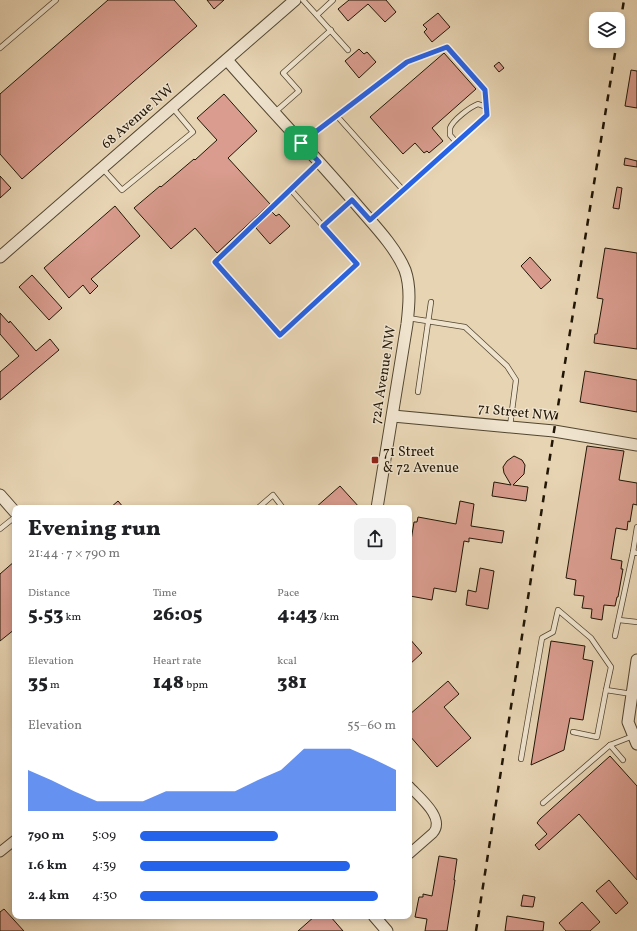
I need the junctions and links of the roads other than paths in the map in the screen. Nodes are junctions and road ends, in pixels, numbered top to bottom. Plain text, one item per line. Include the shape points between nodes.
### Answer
1 (56, 0) edge
2 (295, 0) edge
3 (303, 0) edge
4 (333, 0) edge
5 (317, 15) junction
6 (331, 30) junction
7 (0, 48) edge
8 (348, 50) dead end
9 (227, 60) junction
10 (172, 107) junction
11 (486, 107) junction
12 (274, 113) junction
13 (337, 116) junction
14 (456, 142) junction
15 (301, 143) junction
16 (319, 162) junction
17 (102, 168) junction
18 (291, 190) junction
19 (403, 190) junction
20 (352, 200) junction
21 (370, 220) junction
22 (323, 226) junction
23 (0, 257) edge
24 (431, 302) dead end
25 (408, 318) junction
26 (428, 321) junction
27 (418, 392) dead end
28 (393, 416) junction
29 (510, 427) junction
30 (637, 445) edge
31 (0, 495) edge
32 (261, 505) edge
33 (280, 505) edge
34 (378, 505) edge
35 (12, 509) edge
36 (12, 519) edge
37 (637, 527) edge
38 (0, 528) edge
39 (635, 553) edge
40 (619, 620) junction
41 (637, 622) edge
42 (615, 636) dead end
43 (637, 660) edge
44 (606, 690) junction
45 (632, 694) junction
46 (573, 732) dead end
47 (635, 740) edge
48 (610, 745) junction
49 (521, 759) dead end
50 (623, 760) dead end
51 (412, 789) edge
52 (543, 803) dead end
53 (12, 842) edge
54 (412, 851) edge
55 (0, 852) edge
56 (377, 919) edge
57 (387, 931) edge

1 - 7 lane
2 - 9 street, 68 Avenue NW
3 - 5 lane
4 - 5 lane
5 - 6 lane
6 - 8 lane
6 - 12 lane via 283,73 299,90
9 - 10 street, 68 Avenue NW
9 - 12 street
10 - 17 street, 68 Avenue NW
10 - 17 lane via 193,132 122,190
11 - 13 lane via 485,90 447,47 407,62
11 - 14 lane via 487,115
11 - 14 lane via 478,104 460,116 450,128 450,135
12 - 15 street
13 - 15 lane
13 - 19 lane
14 - 19 lane
15 - 16 street
16 - 18 lane
16 - 20 street
17 - 23 street, 68 Avenue NW
18 - 22 lane
18 - 22 lane via 215,262 280,335 357,264
19 - 21 lane
20 - 21 street
20 - 22 lane
21 - 25 street, 72A Avenue NW via 405,271 408,286
24 - 26 lane
25 - 26 lane
25 - 28 street, 72A Avenue NW
26 - 27 lane
26 - 29 lane via 465,328 507,366 516,380
28 - 29 street, 71 Street NW
28 - 34 street, 72A Avenue NW
29 - 30 street, 71 Street NW via 554,431
31 - 35 street
32 - 33 lane via 272,495
36 - 38 lane
37 - 39 lane
39 - 40 lane
40 - 41 lane
40 - 42 lane
43 - 45 street
44 - 45 lane
44 - 46 lane via 597,737
44 - 49 lane via 610,667 591,638 558,610 553,632 542,638
45 - 47 street via 628,722
47 - 48 lane
48 - 50 lane
48 - 52 lane
51 - 54 street via 437,819 436,830
53 - 55 street
56 - 57 street

